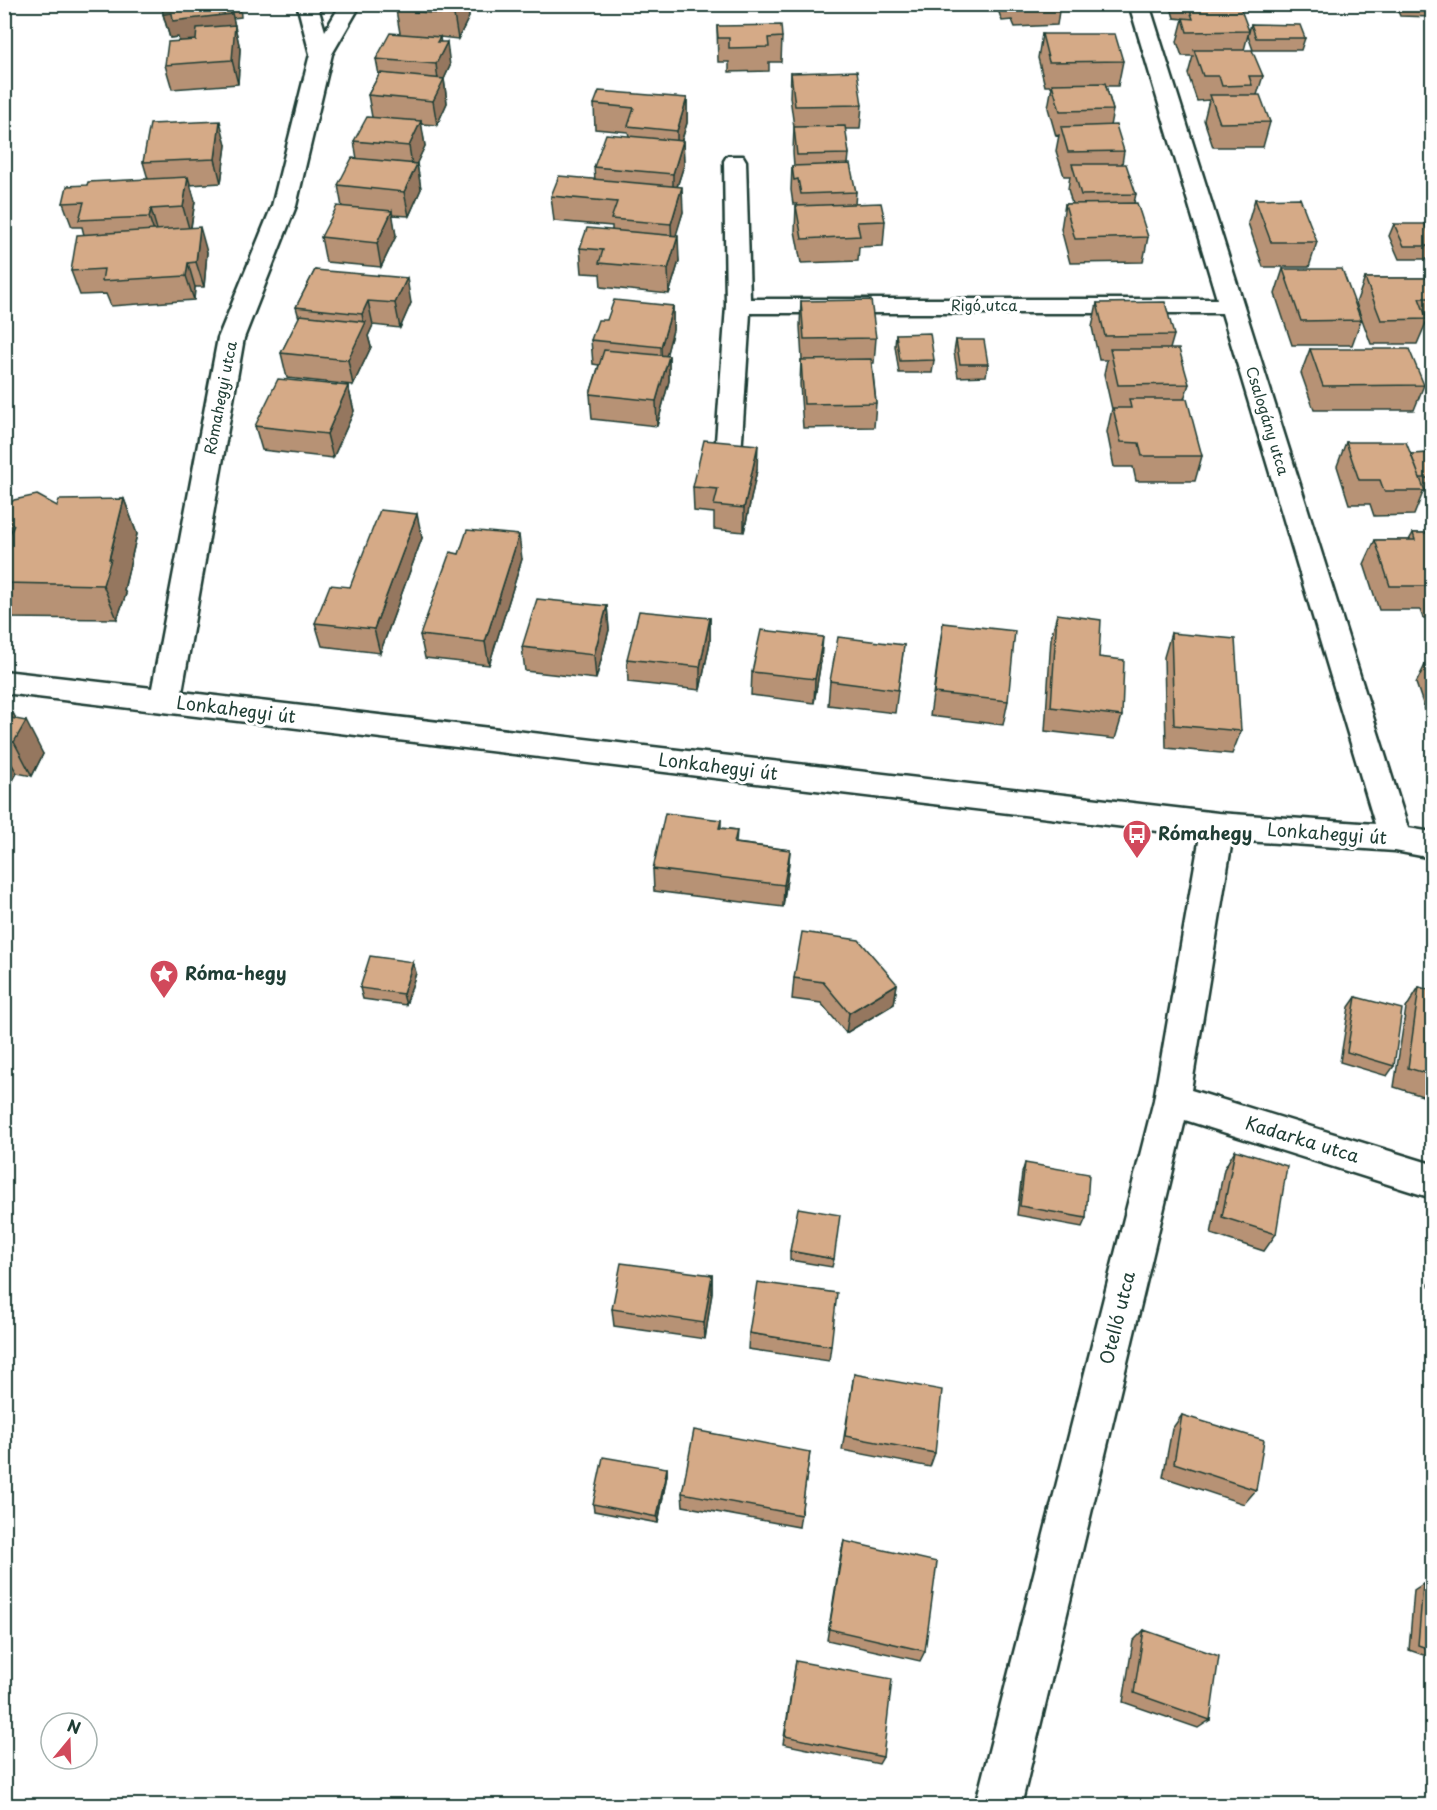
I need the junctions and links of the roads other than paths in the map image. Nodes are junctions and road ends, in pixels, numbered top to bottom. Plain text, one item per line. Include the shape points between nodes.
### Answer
1 (307, 4) edge
2 (351, 4) edge
3 (1138, 4) edge
4 (321, 54) junction
5 (735, 161) dead end
6 (738, 306) junction
7 (1231, 306) junction
8 (728, 455) edge
9 (4, 682) edge
10 (165, 702) junction
11 (1218, 826) junction
12 (1395, 838) junction
13 (1432, 845) edge
14 (1172, 1100) junction
15 (1432, 1180) edge
16 (998, 1806) edge

1 - 4 street
2 - 4 street, Rómahegyi utca
3 - 7 street, Csalogány utca
4 - 10 street, Rómahegyi utca via 284,206 231,338
5 - 6 street
6 - 7 street, Rigó utca
6 - 8 street
7 - 12 street, Csalogány utca
9 - 10 street, Lonkahegyi út
10 - 11 street, Lonkahegyi út
11 - 12 street, Lonkahegyi út
11 - 14 street, Otelló utca
12 - 13 street, Lonkahegyi út
14 - 15 street, Kadarka utca
14 - 16 street, Otelló utca

